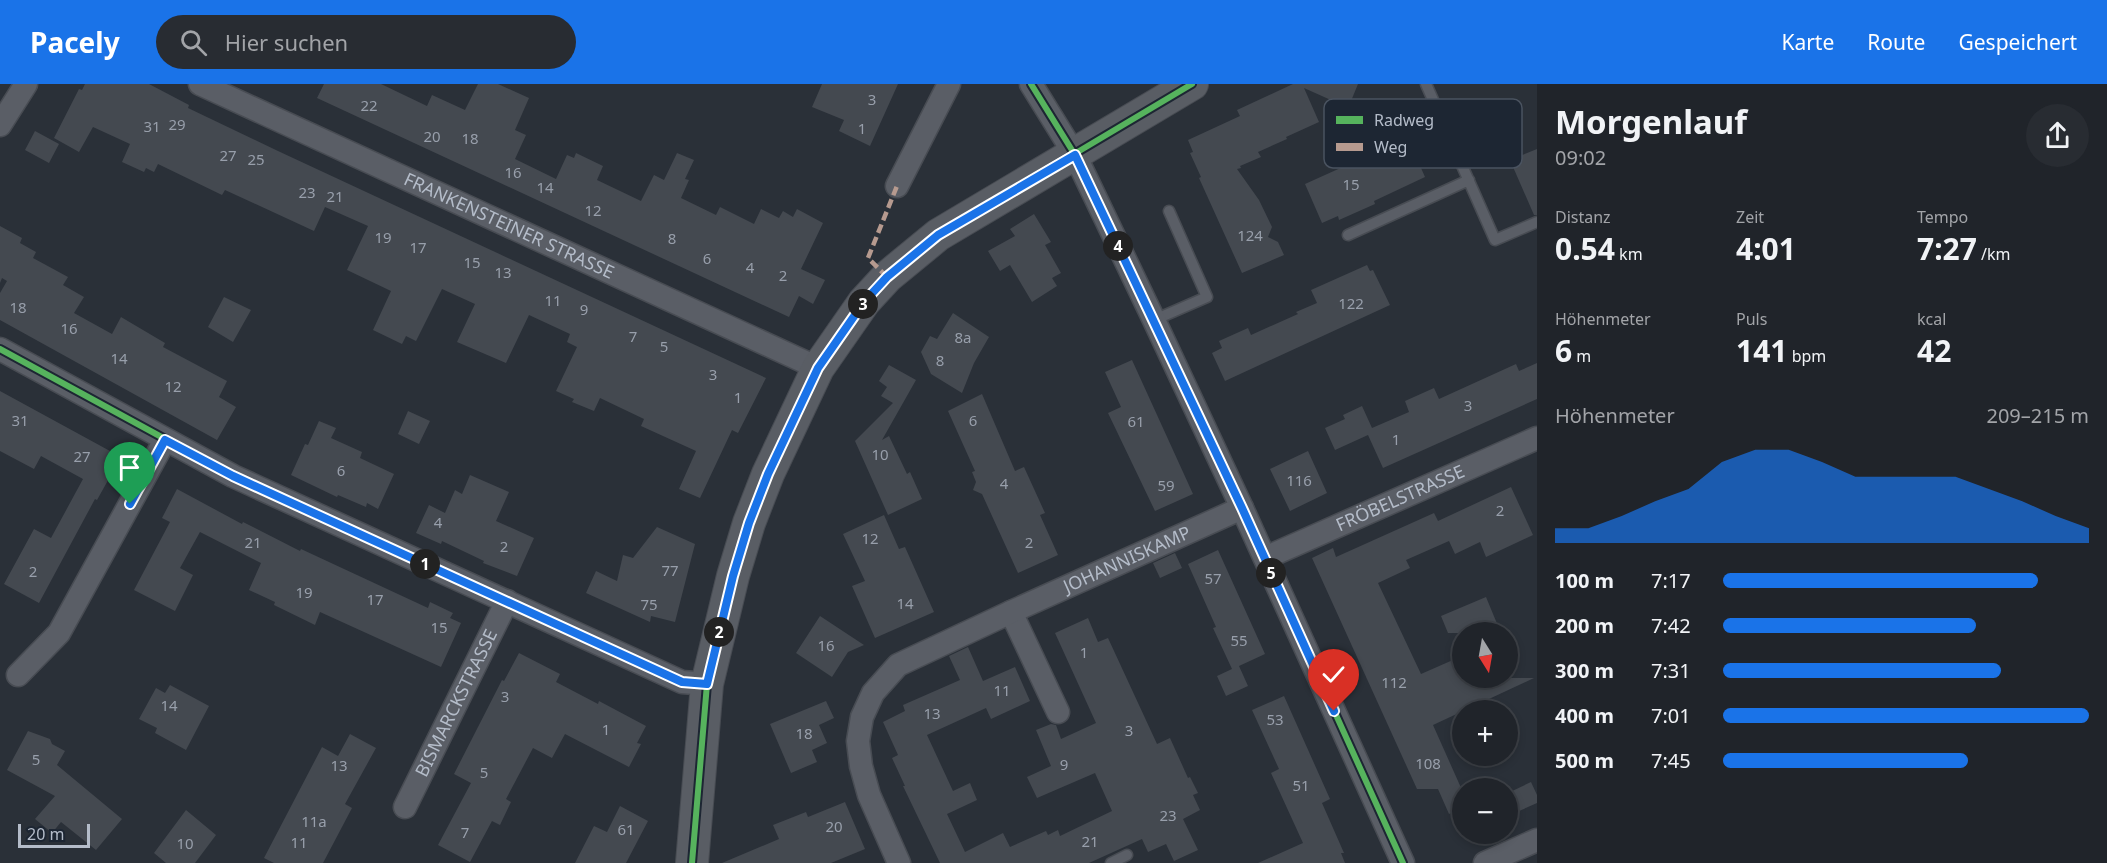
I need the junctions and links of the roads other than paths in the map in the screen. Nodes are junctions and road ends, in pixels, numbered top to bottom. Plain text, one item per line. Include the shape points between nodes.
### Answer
1 (26, 84) edge
2 (200, 84) edge
3 (949, 84) edge
4 (1031, 84) edge
5 (1192, 84) edge
6 (1426, 84) edge
7 (1433, 99) edge
8 (0, 125) edge
9 (1075, 155) junction
10 (1464, 168) edge
11 (1469, 180) junction
12 (897, 186) dead end
13 (1169, 211) dead end
14 (1537, 222) edge
15 (1348, 235) dead end
16 (1154, 320) junction
17 (0, 349) edge
18 (818, 368) junction
19 (1537, 438) edge
20 (165, 440) junction
21 (1242, 508) junction
22 (1265, 558) junction
23 (507, 601) junction
24 (1011, 612) junction
25 (18, 675) dead end
26 (707, 684) junction
27 (1058, 712) dead end
28 (405, 807) dead end
29 (1537, 840) edge
30 (1127, 855) dead end
31 (895, 862) edge
32 (692, 863) edge
33 (1111, 863) edge
34 (1403, 863) edge
35 (1485, 863) edge

1 - 8 street
2 - 18 street, FRANKENSTEINER STRASSE
3 - 12 street
4 - 9 street
5 - 9 street
6 - 7 lane
9 - 16 street
9 - 18 street via 938,235 887,277 864,302
10 - 11 lane
11 - 14 lane via 1495,240
11 - 15 lane
13 - 16 lane via 1207,297
16 - 21 street
17 - 20 street
18 - 26 street via 749,523
19 - 22 street, FRÖBELSTRASSE
20 - 23 street via 233,476
20 - 25 street via 59,633
21 - 22 street
21 - 24 street, JOHANNISKAMP
22 - 34 street
23 - 26 street via 682,682
23 - 28 street, BISMARCKSTRASSE
24 - 27 street
24 - 31 street, JOHANNISKAMP via 898,665 873,693 862,717 858,741 861,766 868,795
26 - 32 street
29 - 35 street
30 - 33 lane

